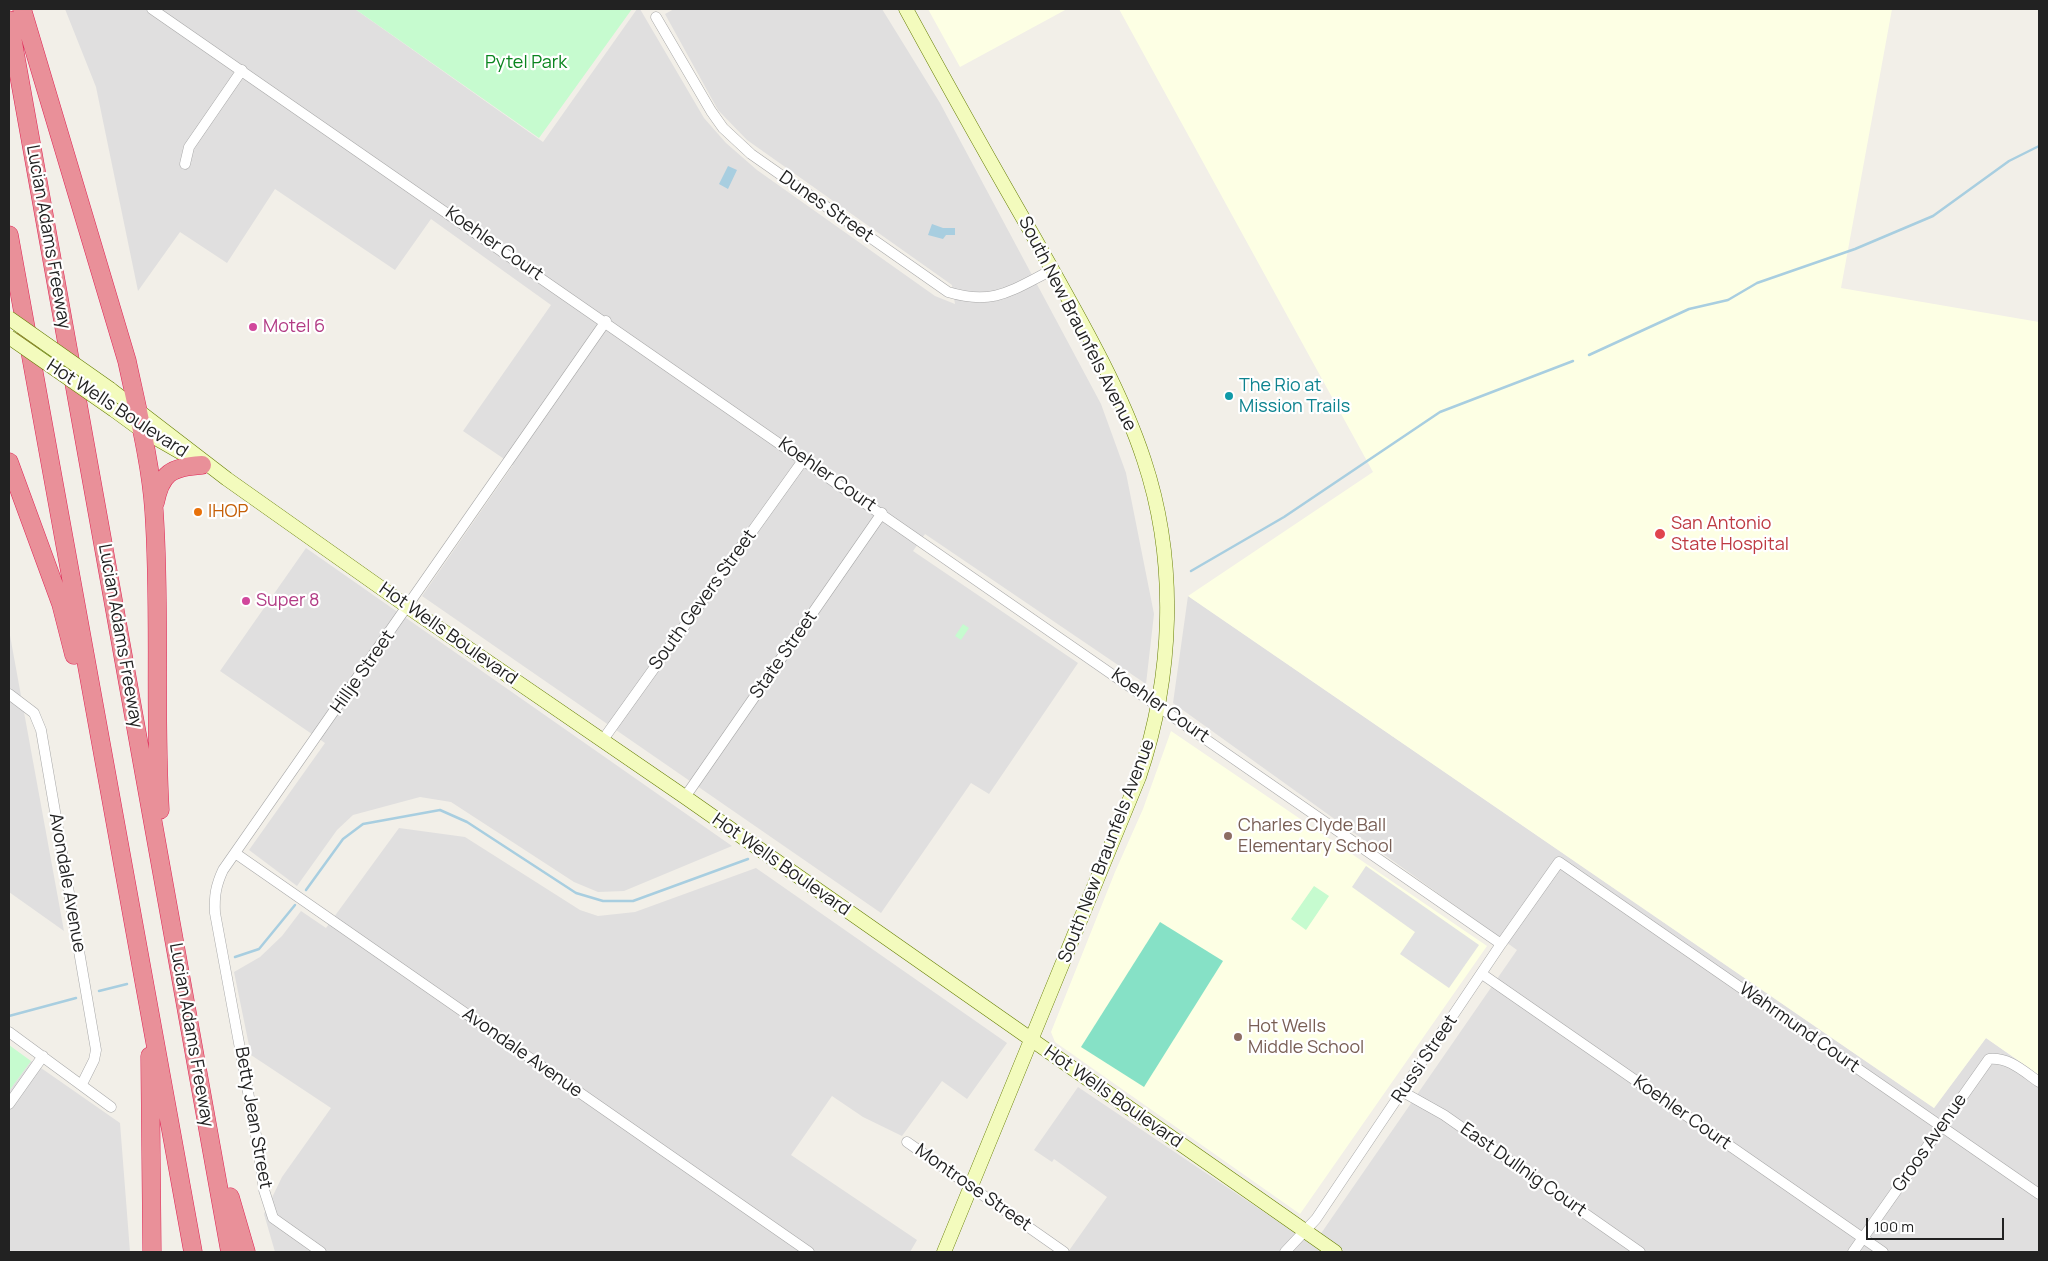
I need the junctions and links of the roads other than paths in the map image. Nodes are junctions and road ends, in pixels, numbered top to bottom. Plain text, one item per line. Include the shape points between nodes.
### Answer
1 (22, 9) edge
2 (152, 9) edge
3 (906, 9) edge
4 (656, 17) dead end
5 (9, 20) edge
6 (242, 70) junction
7 (185, 164) dead end
8 (9, 235) edge
9 (1052, 270) junction
10 (9, 318) edge
11 (606, 321) junction
12 (9, 336) edge
13 (137, 408) junction
14 (140, 429) junction
15 (804, 459) junction
16 (9, 462) edge
17 (202, 465) junction
18 (227, 479) junction
19 (154, 509) junction
20 (882, 514) junction
21 (408, 607) junction
22 (9, 694) edge
23 (1157, 704) junction
24 (602, 741) junction
25 (685, 797) junction
26 (116, 825) junction
27 (235, 854) junction
28 (1559, 862) joint
29 (166, 896) junction
30 (1501, 944) junction
31 (225, 960) joint
32 (1482, 974) junction
33 (150, 1006) junction
34 (9, 1032) edge
35 (1032, 1040) junction
36 (193, 1047) junction
37 (42, 1056) junction
38 (2039, 1082) edge
39 (82, 1084) junction
40 (1403, 1092) junction
41 (9, 1104) edge
42 (111, 1107) dead end
43 (1942, 1126) junction
44 (907, 1142) dead end
45 (971, 1187) junction
46 (2039, 1194) edge
47 (1304, 1231) junction
48 (1863, 1238) junction
49 (152, 1252) edge
50 (193, 1252) edge
51 (230, 1252) edge
52 (246, 1252) edge
53 (320, 1252) edge
54 (809, 1252) edge
55 (944, 1252) edge
56 (1064, 1252) edge
57 (1285, 1252) edge
58 (1335, 1252) edge
59 (1640, 1252) edge
60 (1853, 1252) edge
61 (1883, 1252) edge

1 - 13 highway via 127,362
2 - 6 street, Koehler Court
3 - 9 street, South New Braunfels Avenue
4 - 9 street, Dunes Street via 723,128 751,154 948,292 990,298 1004,295
5 - 29 highway, Lucian Adams Freeway
6 - 7 street via 189,147
6 - 11 street, Koehler Court
8 - 26 highway, Lucian Adams Freeway
9 - 23 street, South New Braunfels Avenue via 1127,414 1145,461 1158,510 1166,560 1168,610
10 - 13 street, Hot Wells Boulevard, bridge
11 - 15 street, Koehler Court
11 - 21 street, Hillje Street
12 - 14 street, Hot Wells Boulevard, bridge
13 - 14 highway
13 - 18 street, Hot Wells Boulevard
14 - 17 street, Hot Wells Boulevard
14 - 19 highway
15 - 20 street, Koehler Court
15 - 24 street, South Gevers Street
16 - 26 highway via 61,604
17 - 18 street, Hot Wells Boulevard
17 - 19 highway via 167,474 159,484
18 - 21 street, Hot Wells Boulevard
19 - 29 highway via 156,709
20 - 23 street, Koehler Court
20 - 25 street, State Street
21 - 24 street, Hot Wells Boulevard
21 - 27 street, Hillje Street
22 - 39 street, Avondale Avenue via 34,714 41,730 96,1050
23 - 30 street, Koehler Court
23 - 35 street, South New Braunfels Avenue via 1139,777
24 - 25 street, Hot Wells Boulevard
25 - 35 street, Hot Wells Boulevard
26 - 33 highway, Lucian Adams Freeway
27 - 31 street, Hillje Street via 223,870 214,896
27 - 54 street, Avondale Avenue
28 - 30 street, Russi Street
28 - 43 street, Wahrmund Court
29 - 36 highway, Lucian Adams Freeway
30 - 32 street, Russi Street
31 - 53 street, Betty Jean Street via 264,1190 274,1218
32 - 40 street, Russi Street
32 - 48 street, Koehler Court
33 - 49 highway
33 - 50 highway, Lucian Adams Freeway
34 - 37 street
35 - 45 street, South New Braunfels Avenue
35 - 47 street, Hot Wells Boulevard
36 - 51 highway, Lucian Adams Freeway
36 - 52 highway
37 - 39 street
37 - 41 street
38 - 43 street, Groos Avenue via 2008,1061 1990,1059
39 - 42 street
40 - 47 street, Russi Street via 1316,1219
40 - 59 street, East Dullnig Court via 1444,1115
43 - 46 street, Wahrmund Court
43 - 48 street, Groos Avenue
44 - 45 street, Montrose Street
45 - 55 street, South New Braunfels Avenue
45 - 56 street, Montrose Street
47 - 57 street, Russi Street
47 - 58 street, Hot Wells Boulevard
48 - 60 street, Groos Avenue
48 - 61 street, Koehler Court

